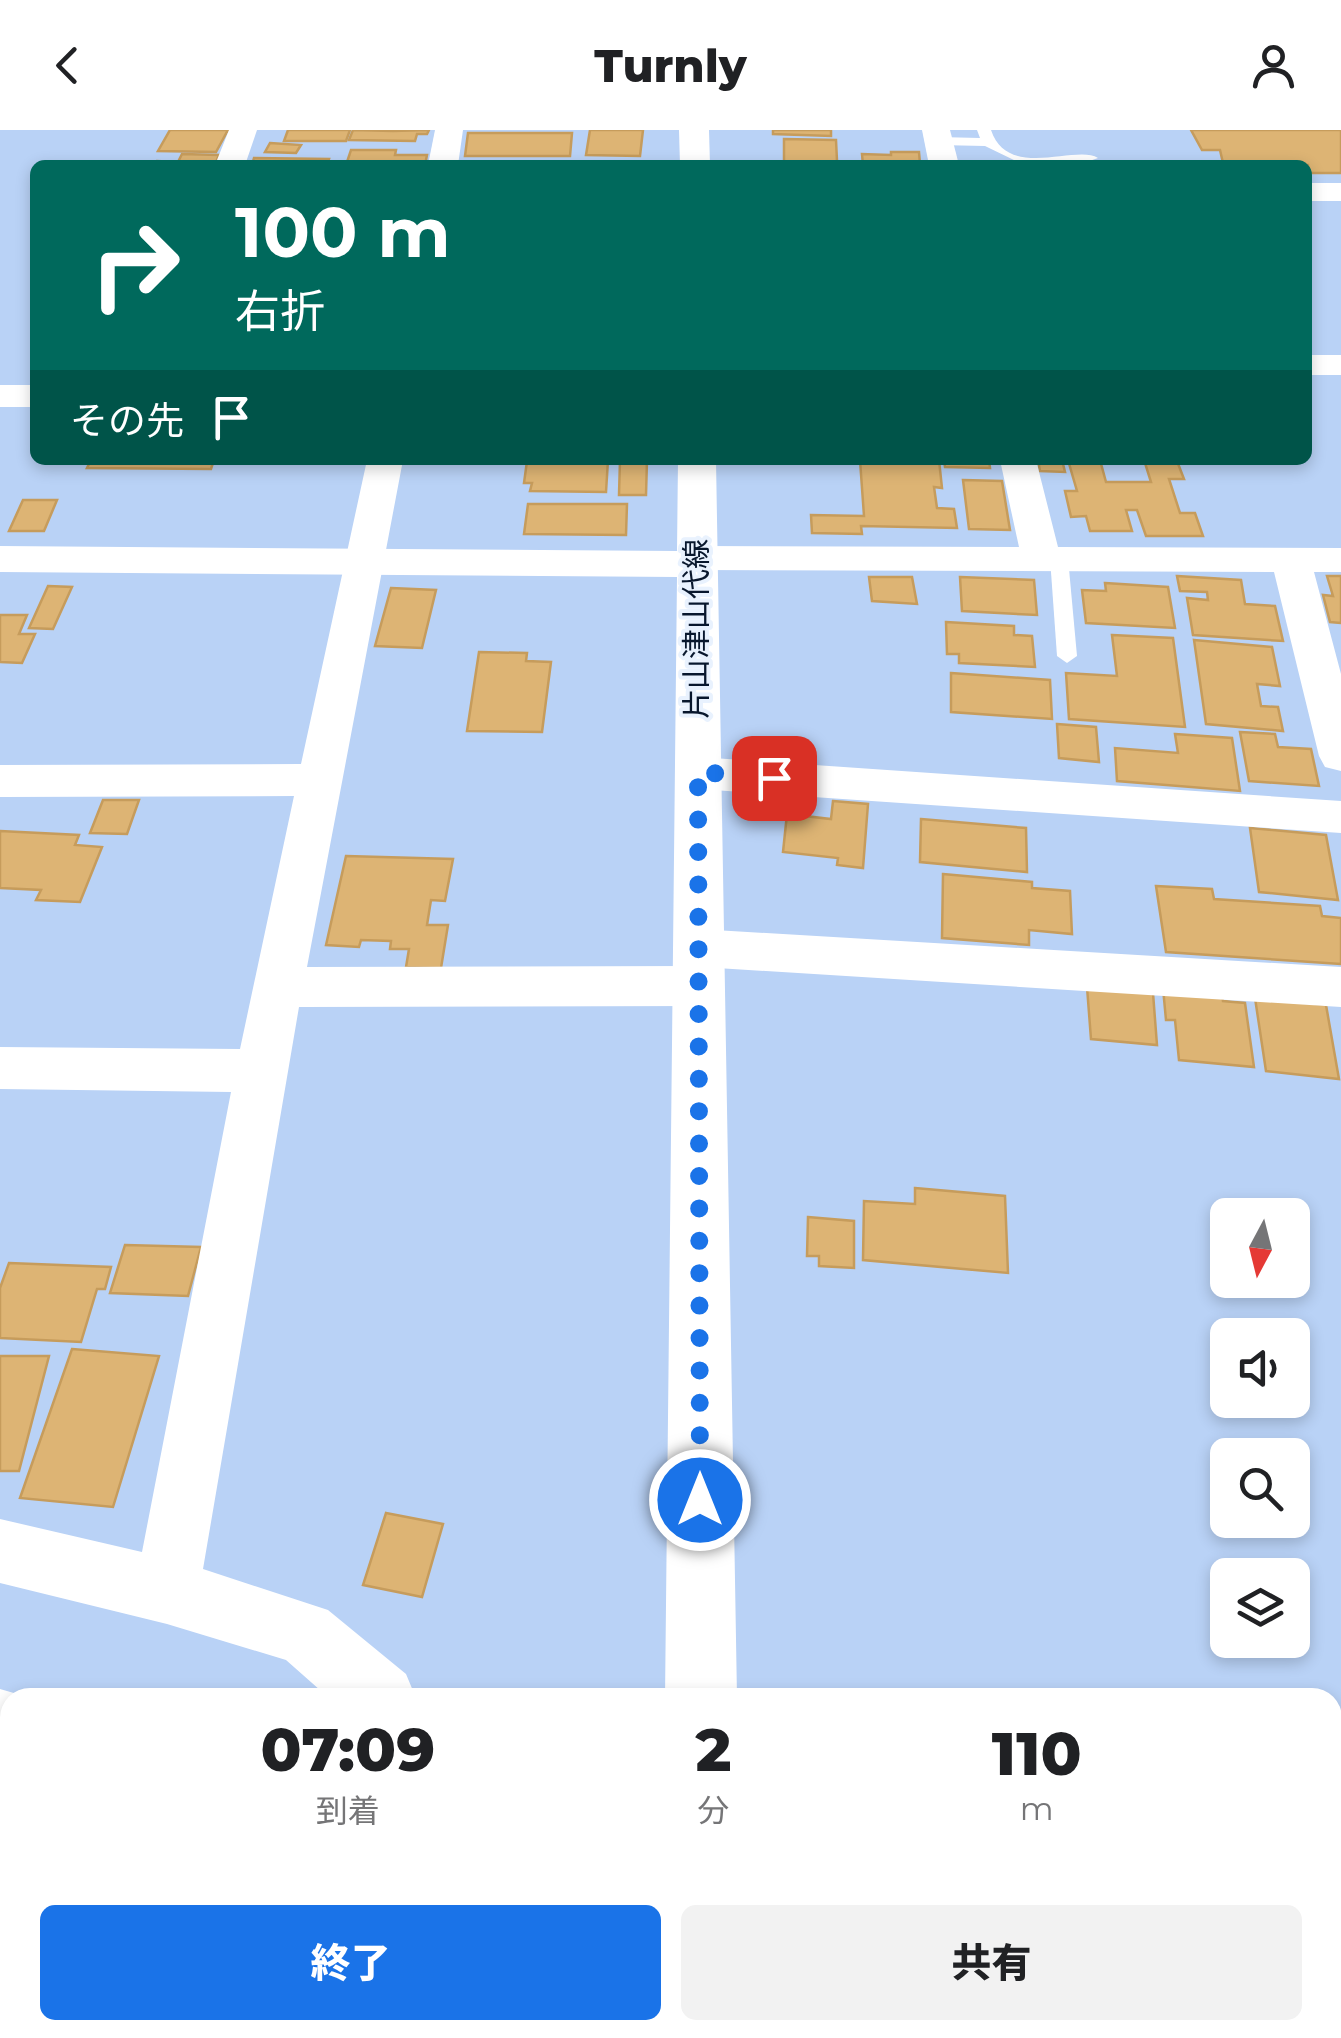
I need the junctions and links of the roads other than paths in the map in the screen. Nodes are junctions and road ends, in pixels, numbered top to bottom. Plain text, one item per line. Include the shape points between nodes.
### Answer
1 (243, 130) edge
2 (449, 130) edge
3 (694, 130) edge
4 (986, 136) edge
5 (939, 145) edge
6 (1091, 158) dead end
7 (232, 160) edge
8 (445, 160) edge
9 (696, 160) edge
10 (1024, 160) edge
11 (1077, 160) edge
12 (1312, 192) edge
13 (1341, 192) edge
14 (1312, 365) edge
15 (1341, 365) edge
16 (0, 396) edge
17 (30, 396) edge
18 (384, 465) edge
19 (697, 465) edge
20 (1020, 465) edge
21 (1050, 558) junction
22 (0, 559) edge
23 (1292, 560) junction
24 (1341, 560) edge
25 (697, 561) junction
26 (367, 563) junction
27 (1067, 656) dead end
28 (1341, 756) edge
29 (698, 772) junction
30 (0, 780) edge
31 (320, 780) junction
32 (1341, 817) edge
33 (698, 967) junction
34 (278, 987) junction
35 (1341, 987) edge
36 (0, 1068) edge
37 (261, 1071) junction
38 (0, 1551) edge
39 (167, 1591) junction
40 (370, 1688) edge
41 (701, 1688) edge

1 - 7 street
2 - 8 street
3 - 9 main road
4 - 5 lane
4 - 10 lane
6 - 11 lane
12 - 13 street
14 - 15 street
16 - 17 street
18 - 26 street
19 - 25 main road, 片山津山代線
20 - 21 street
21 - 23 street
21 - 25 street
21 - 27 lane
22 - 26 main road
23 - 24 street
23 - 28 street
25 - 26 main road
25 - 29 main road, 片山津山代線
26 - 31 street
29 - 32 street
29 - 33 main road, 片山津山代線
30 - 31 street
31 - 34 street
33 - 34 street
33 - 35 street
33 - 41 main road, 片山津山代線
34 - 37 street
36 - 37 street
37 - 39 street
38 - 39 street
39 - 40 street via 306,1634

